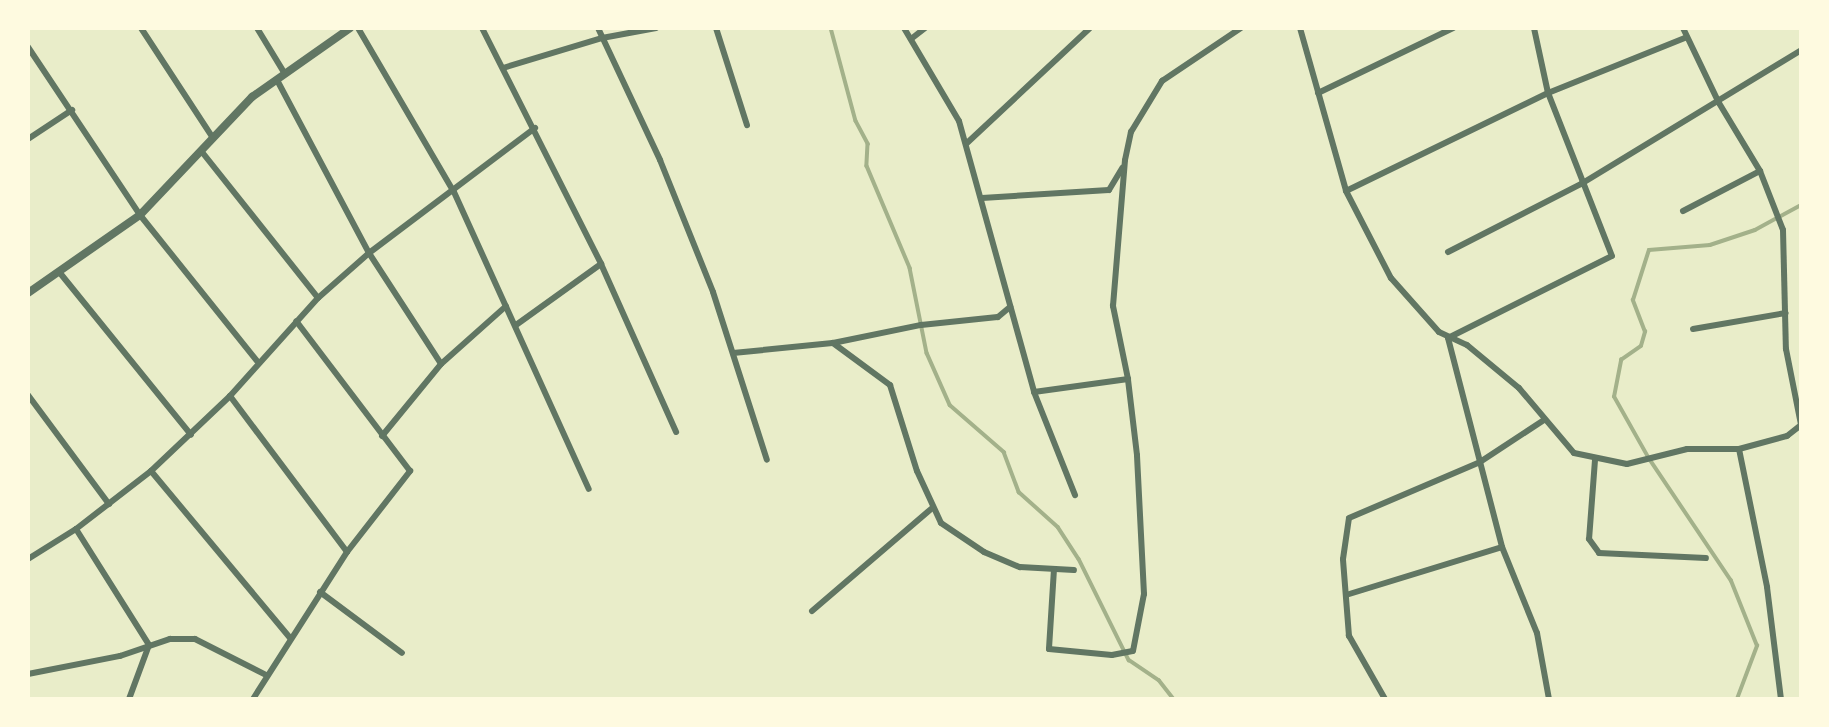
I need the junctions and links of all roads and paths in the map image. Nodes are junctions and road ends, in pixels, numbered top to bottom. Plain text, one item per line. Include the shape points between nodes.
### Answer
1 (141, 28) edge
2 (257, 28) edge
3 (350, 28) edge
4 (358, 28) edge
5 (482, 28) edge
6 (598, 28) edge
7 (656, 28) edge
8 (716, 28) edge
9 (904, 28) edge
10 (925, 28) edge
11 (1090, 28) edge
12 (1241, 28) edge
13 (1300, 28) edge
14 (1453, 28) edge
15 (1534, 28) edge
16 (1683, 28) edge
17 (602, 38) junction
18 (1685, 38) junction
19 (911, 39) junction
20 (28, 47) edge
21 (1801, 50) edge
22 (503, 68) junction
23 (285, 74) junction
24 (277, 80) junction
25 (1318, 93) junction
26 (1548, 93) junction
27 (1719, 103) junction
28 (72, 110) junction
29 (747, 125) dead end
30 (535, 128) junction
31 (213, 138) junction
32 (28, 139) edge
33 (967, 144) junction
34 (202, 152) junction
35 (1125, 160) junction
36 (1760, 171) junction
37 (1581, 184) junction
38 (1346, 191) junction
39 (454, 192) junction
40 (982, 198) junction
41 (1683, 211) dead end
42 (140, 215) junction
43 (1448, 252) dead end
44 (369, 253) junction
45 (601, 264) junction
46 (60, 273) junction
47 (28, 293) edge
48 (318, 298) junction
49 (506, 306) junction
50 (1010, 307) junction
51 (1786, 313) junction
52 (296, 321) junction
53 (516, 325) junction
54 (1693, 329) dead end
55 (1448, 338) junction
56 (833, 343) junction
57 (733, 353) junction
58 (257, 361) junction
59 (441, 364) junction
60 (1128, 379) junction
61 (1034, 392) junction
62 (28, 395) edge
63 (230, 396) junction
64 (1544, 420) junction
65 (1801, 425) edge
66 (676, 432) dead end
67 (191, 435) junction
68 (382, 436) junction
69 (1739, 449) junction
70 (767, 460) dead end
71 (1595, 460) junction
72 (1480, 462) junction
73 (151, 471) junction
74 (589, 489) dead end
75 (1075, 495) dead end
76 (109, 504) junction
77 (932, 508) junction
78 (76, 529) junction
79 (1502, 547) junction
80 (348, 552) junction
81 (28, 558) edge
82 (1706, 558) dead end
83 (1054, 569) junction
84 (1074, 570) dead end
85 (320, 592) junction
86 (1346, 595) junction
87 (812, 611) dead end
88 (290, 638) junction
89 (149, 645) junction
90 (402, 653) dead end
91 (28, 674) edge
92 (266, 676) junction
93 (129, 699) edge
94 (253, 699) edge
95 (1385, 699) edge
96 (1549, 699) edge
97 (1781, 699) edge

1 - 31 street
2 - 23 street
3 - 23 street
4 - 39 street
5 - 22 street
6 - 17 street
7 - 17 street
8 - 29 street
9 - 19 street
10 - 19 street
11 - 33 street
12 - 35 street via 1161,81 1131,132
13 - 25 street
14 - 25 street
15 - 26 street
16 - 18 street
17 - 22 street
17 - 57 street via 660,160
18 - 26 street
18 - 27 street
19 - 33 street via 960,121
20 - 28 street
21 - 27 street
22 - 30 street
23 - 24 street
24 - 31 street via 252,97
24 - 44 street
25 - 38 street
26 - 37 street
26 - 38 street
27 - 36 street
27 - 37 street
28 - 32 street
28 - 42 street
30 - 39 street
30 - 45 street
31 - 34 street
33 - 40 street
34 - 42 street
34 - 48 street
35 - 40 street via 1116,185 1109,190
35 - 60 street via 1113,306
36 - 41 street
36 - 51 street via 1776,217
37 - 43 street
37 - 55 street via 1612,256
38 - 55 street via 1391,278
39 - 44 street
39 - 49 street
40 - 50 street
42 - 46 street
42 - 58 street
44 - 48 street
44 - 59 street
45 - 53 street
45 - 66 street
46 - 47 street
46 - 67 street
48 - 52 street
49 - 53 street
49 - 59 street
50 - 56 street via 998,317 921,325
50 - 61 street
51 - 54 street
51 - 65 street via 1786,349
52 - 58 street
52 - 68 street
53 - 74 street
55 - 64 street via 1488,359
55 - 72 street
56 - 57 street
56 - 77 street via 890,385
57 - 70 street
58 - 63 street
59 - 68 street
60 - 61 street
60 - 83 street via 1144,594 1133,651 1112,655 1049,649
61 - 75 street
62 - 76 street
63 - 67 street
63 - 80 street
64 - 71 street via 1574,453
64 - 72 street
65 - 69 street via 1787,436
67 - 73 street
68 - 80 street via 410,471
69 - 71 street via 1687,449 1627,464
69 - 97 street via 1767,587
71 - 82 street via 1589,539 1599,553
72 - 79 street
72 - 86 street via 1349,518 1343,559
73 - 76 street
73 - 88 street
76 - 78 street
77 - 83 street via 942,523 984,552 1020,566
77 - 87 street
78 - 81 street
78 - 89 street
79 - 86 street
79 - 96 street via 1537,633
80 - 85 street
83 - 84 street
85 - 88 street
85 - 90 street
86 - 95 street via 1349,636
88 - 92 street
89 - 91 street via 120,656
89 - 92 street via 194,639
89 - 93 street
92 - 94 street

